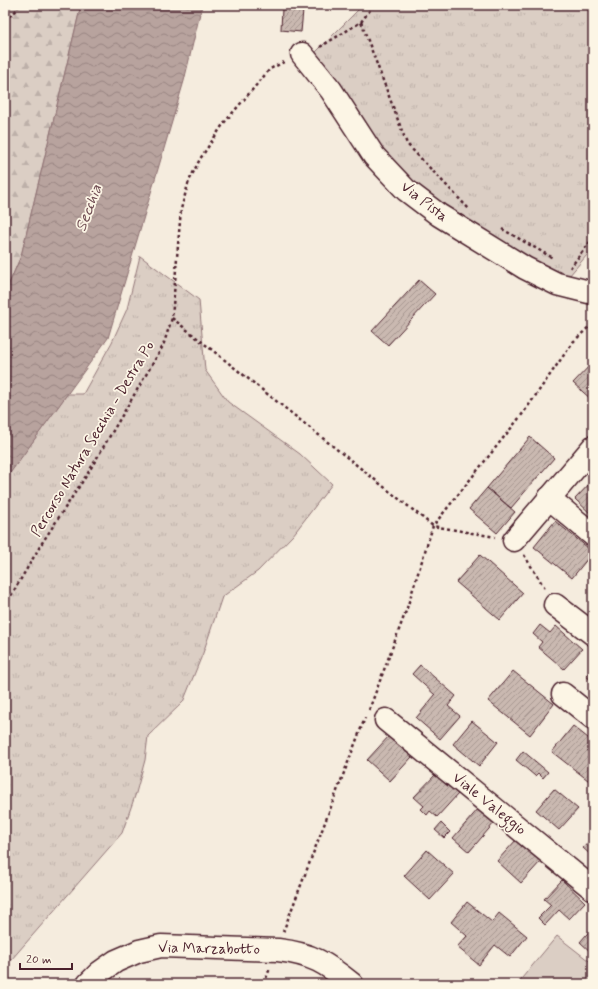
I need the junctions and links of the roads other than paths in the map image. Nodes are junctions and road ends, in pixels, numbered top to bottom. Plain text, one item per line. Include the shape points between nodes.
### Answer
1 (302, 54) road end
2 (593, 293) edge
3 (593, 447) edge
4 (549, 498) junction
5 (593, 535) edge
6 (514, 540) dead end
7 (555, 605) dead end
8 (593, 634) edge
9 (562, 694) dead end
10 (373, 716) road end
11 (593, 718) edge
12 (593, 889) edge
13 (88, 984) edge
14 (352, 984) edge

1 - 2 street, Via Pista via 332,90 374,156 406,190 439,215 525,268 557,284
3 - 4 street
4 - 5 street
4 - 6 street
7 - 8 street
9 - 11 street
10 - 12 street, Viale Valeggio
13 - 14 street, Via Marzabotto via 116,961 139,951 161,946 286,951 318,959

